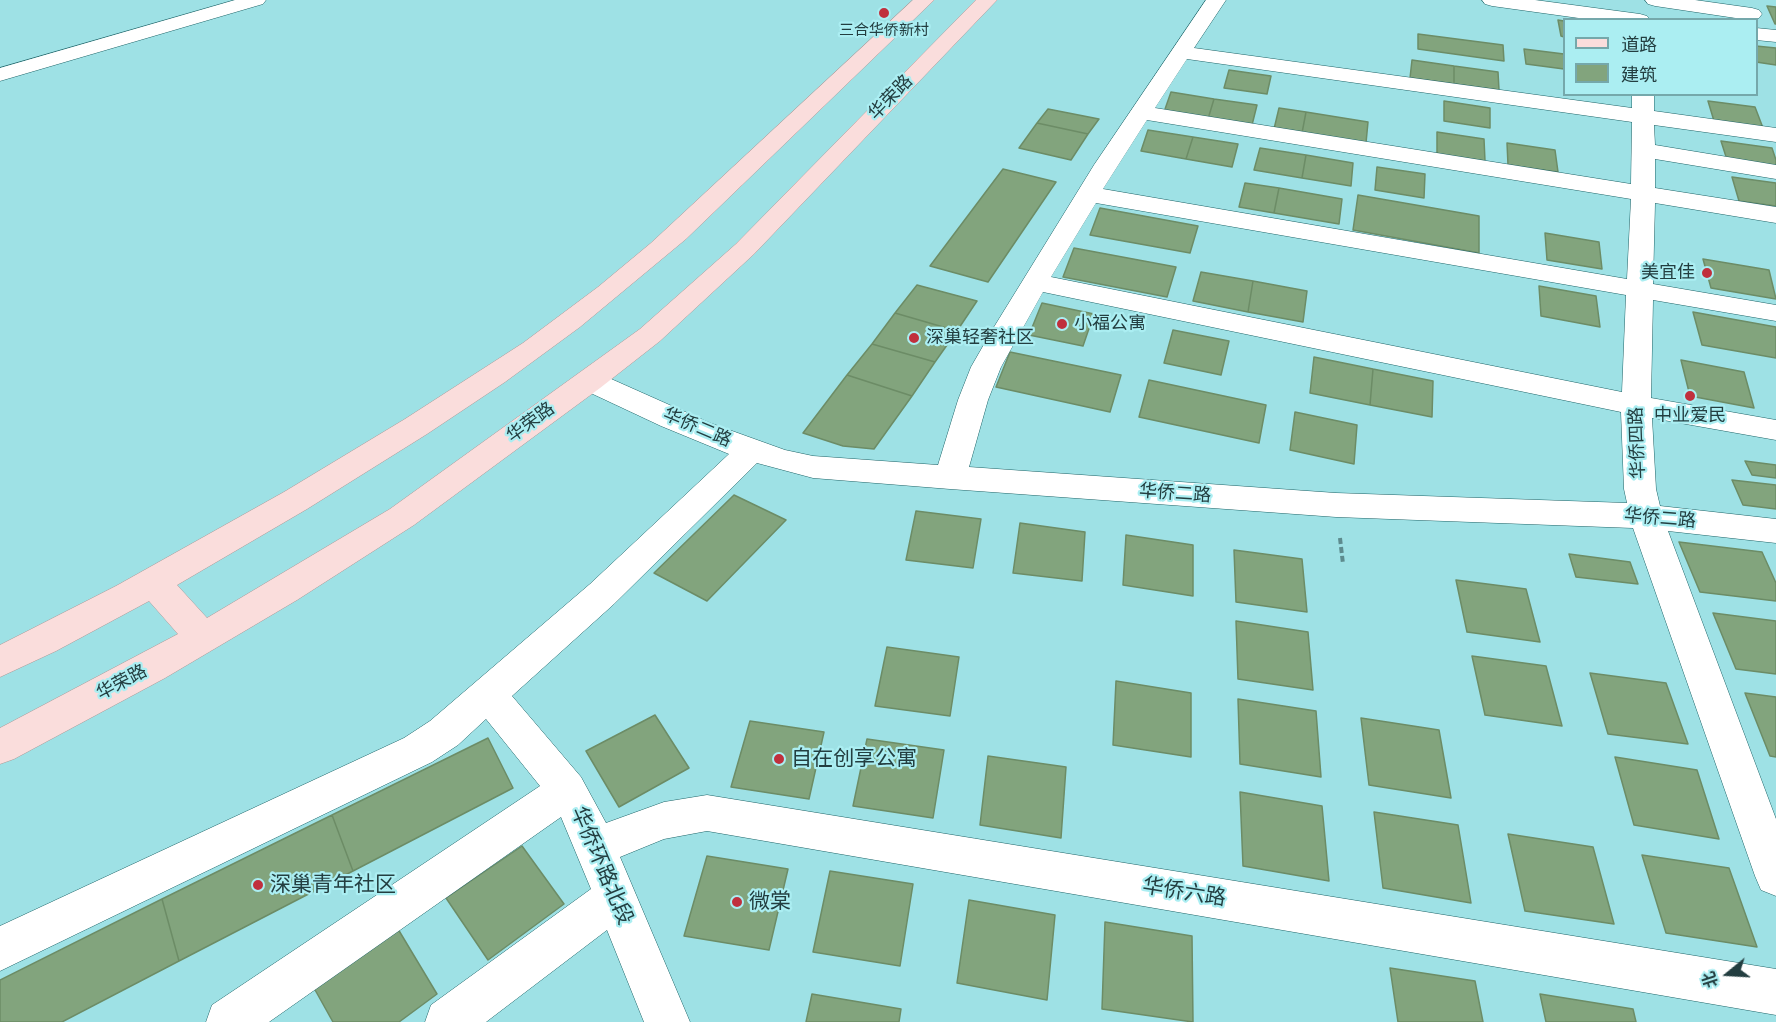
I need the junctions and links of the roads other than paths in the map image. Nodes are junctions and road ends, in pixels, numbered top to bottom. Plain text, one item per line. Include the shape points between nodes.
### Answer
1 (256, 0) edge
2 (924, 0) edge
3 (987, 0) edge
4 (1216, 0) edge
5 (1492, 0) edge
6 (1639, 0) edge
7 (1655, 0) edge
8 (1752, 14) dead end
9 (1627, 18) edge
10 (1642, 18) edge
11 (1758, 34) edge
12 (1776, 36) edge
13 (1180, 52) junction
14 (0, 75) edge
15 (1563, 96) edge
16 (1564, 96) edge
17 (1642, 105) edge
18 (1140, 112) junction
19 (1776, 135) edge
20 (1642, 150) junction
21 (1776, 172) edge
22 (1643, 193) junction
23 (1088, 194) junction
24 (1776, 215) edge
25 (1035, 282) junction
26 (1638, 290) junction
27 (1776, 313) edge
28 (590, 381) junction
29 (1636, 405) junction
30 (1776, 430) edge
31 (751, 451) junction
32 (950, 478) junction
33 (1646, 516) junction
34 (1776, 531) edge
35 (154, 583) junction
36 (203, 638) junction
37 (0, 662) edge
38 (504, 682) junction
39 (0, 747) edge
40 (567, 790) junction
41 (596, 847) junction
42 (1776, 876) edge
43 (615, 897) junction
44 (0, 949) edge
45 (1776, 992) edge
46 (229, 1022) edge
47 (448, 1022) edge
48 (667, 1022) edge

1 - 14 street
2 - 35 main road via 674,236 539,345 359,462
3 - 28 main road, 华荣路 via 745,249 650,335
4 - 13 street
5 - 9 street
6 - 10 street
7 - 8 street
11 - 12 street
13 - 15 street
13 - 18 street
16 - 17 street
17 - 19 street
17 - 20 street, 华侨四路
18 - 22 street
18 - 23 street
20 - 21 street
20 - 22 street, 华侨四路
22 - 24 street
22 - 26 street, 华侨四路
23 - 25 street
23 - 26 street
25 - 29 street
25 - 32 street via 986,367
26 - 27 street
26 - 29 street, 华侨四路
28 - 31 street, 华侨二路
28 - 36 main road, 华荣路 via 402,517
29 - 30 street
29 - 33 street, 华侨四路 via 1639,480
31 - 32 street, 华侨二路 via 813,467
31 - 38 street
32 - 33 street, 华侨二路 via 1336,505
33 - 34 street, 华侨二路
33 - 42 street, 华侨四路
35 - 36 main road
35 - 37 main road
36 - 39 main road, 华荣路
38 - 40 street, 华侨环路北段
38 - 44 street via 418,750
40 - 41 street, 华侨环路北段
40 - 46 street
41 - 43 street, 华侨环路北段
41 - 45 street, 华侨六路 via 661,820 686,813 707,813
43 - 47 street
43 - 48 street, 华侨环路北段

